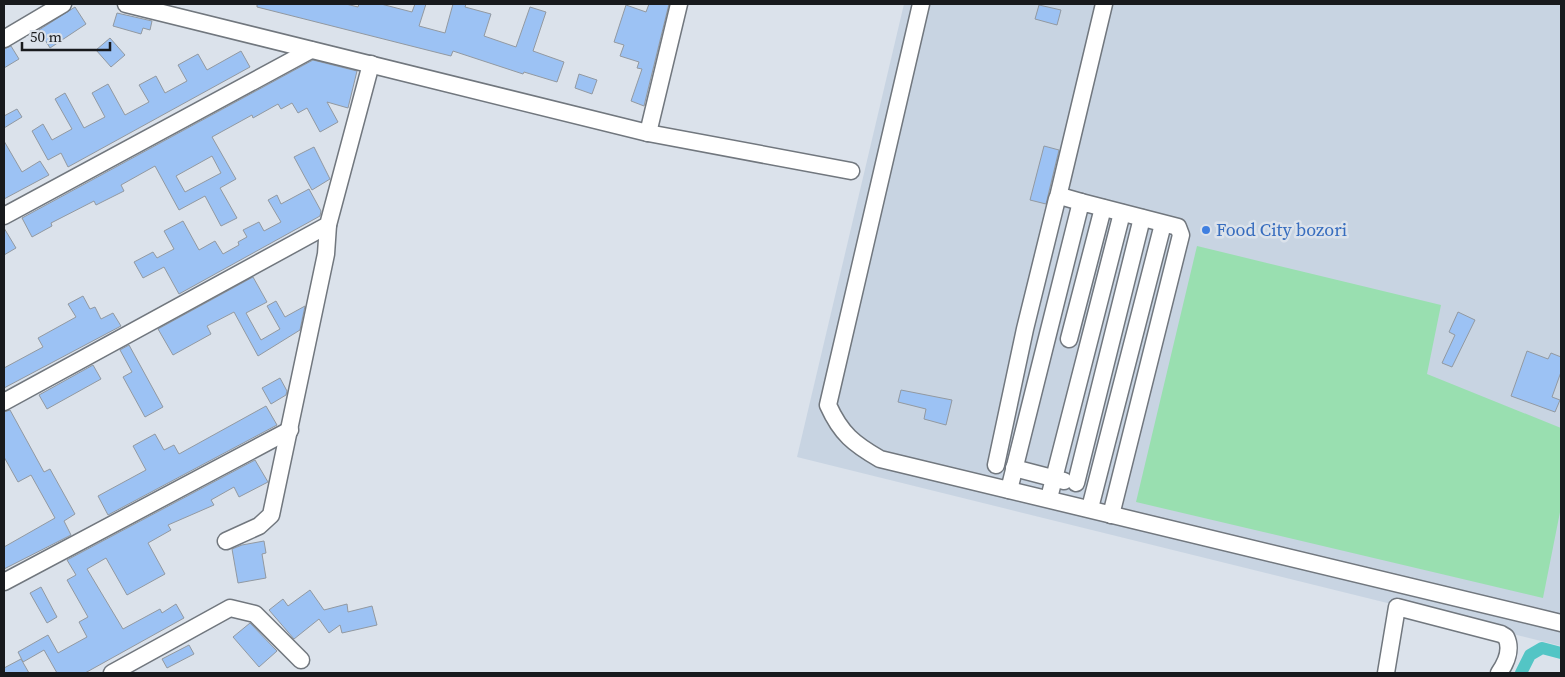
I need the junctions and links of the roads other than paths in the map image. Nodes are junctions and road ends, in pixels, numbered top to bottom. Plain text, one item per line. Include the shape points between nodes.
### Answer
1 (63, 4) edge
2 (126, 4) edge
3 (679, 4) edge
4 (921, 4) edge
5 (1104, 4) edge
6 (4, 39) edge
7 (311, 50) junction
8 (371, 64) junction
9 (648, 133) junction
10 (851, 171) dead end
11 (1058, 197) junction
12 (1081, 202) junction
13 (1103, 208) junction
14 (1122, 213) junction
15 (4, 216) edge
16 (1142, 218) junction
17 (1163, 224) junction
18 (328, 225) junction
19 (1025, 329) junction
20 (1048, 334) junction
21 (1069, 339) junction
22 (1088, 344) junction
23 (1110, 350) junction
24 (1130, 355) junction
25 (1150, 360) junction
26 (4, 402) edge
27 (290, 430) junction
28 (996, 464) dead end
29 (1014, 468) junction
30 (1054, 478) junction
31 (1076, 483) junction
32 (1095, 489) junction
33 (1009, 490) junction
34 (1049, 498) junction
35 (1090, 508) junction
36 (1111, 515) junction
37 (226, 542) dead end
38 (4, 582) edge
39 (1561, 623) edge
40 (301, 660) dead end
41 (112, 673) edge
42 (1386, 673) edge
43 (1500, 673) edge

1 - 6 street
2 - 7 street
3 - 9 street
4 - 33 street via 828,405 836,424 854,444 880,459
5 - 11 street
7 - 8 street
7 - 15 street
8 - 9 street
8 - 18 street
9 - 10 street
11 - 12 street
11 - 19 street
12 - 13 street
12 - 20 street
13 - 14 street
13 - 21 street
14 - 16 street
14 - 22 street
16 - 17 street
16 - 23 street
17 - 24 street
17 - 25 street via 1178,228 1181,235
18 - 26 street
18 - 27 street via 326,254
19 - 20 street
19 - 28 street
20 - 21 street
20 - 29 street
21 - 22 street
22 - 23 street
22 - 30 street
23 - 24 street
23 - 31 street
24 - 25 street
24 - 32 street
25 - 36 street
27 - 37 street via 271,515 259,526
27 - 38 street
29 - 30 street
29 - 33 street
30 - 31 street
30 - 34 street
31 - 32 street
32 - 35 street
33 - 34 street
34 - 35 street
35 - 36 street
36 - 39 street
40 - 41 street via 256,614 230,608
42 - 43 street via 1397,607 1506,637 1509,647

